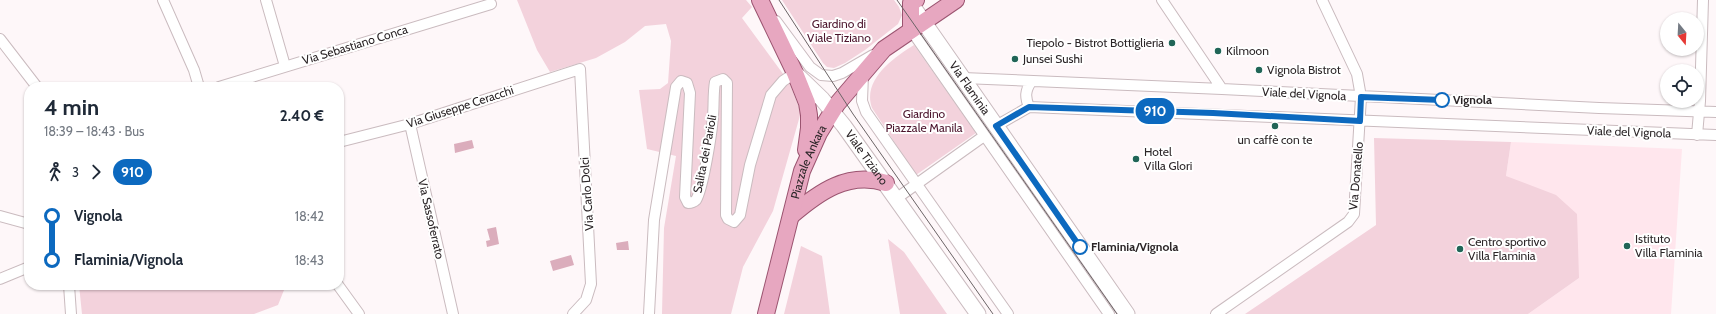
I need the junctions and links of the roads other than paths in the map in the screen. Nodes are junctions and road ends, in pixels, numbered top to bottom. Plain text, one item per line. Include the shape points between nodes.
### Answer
1 (266, 0) edge
2 (760, 0) edge
3 (956, 0) edge
4 (1162, 0) edge
5 (1322, 0) edge
6 (1703, 0) edge
7 (166, 1) edge
8 (912, 1) edge
9 (490, 4) dead end
10 (917, 26) junction
11 (0, 39) edge
12 (884, 49) junction
13 (285, 66) junction
14 (580, 69) joint
15 (795, 73) junction
16 (862, 75) junction
17 (963, 78) junction
18 (33, 82) edge
19 (198, 82) edge
20 (235, 82) edge
21 (1031, 82) junction
22 (1222, 89) junction
23 (1361, 97) junction
24 (1029, 107) junction
25 (1699, 111) junction
26 (833, 112) junction
27 (1716, 112) edge
28 (1360, 121) junction
29 (410, 124) junction
30 (996, 126) junction
31 (1697, 135) junction
32 (984, 136) junction
33 (1716, 136) edge
34 (344, 141) edge
35 (802, 171) junction
36 (886, 183) junction
37 (917, 184) junction
38 (897, 198) junction
39 (0, 216) edge
40 (792, 216) junction
41 (24, 223) edge
42 (24, 269) edge
43 (0, 279) edge
44 (69, 290) edge
45 (342, 290) edge
46 (71, 314) edge
47 (359, 314) edge
48 (452, 314) edge
49 (573, 314) edge
50 (649, 314) edge
51 (766, 314) edge
52 (978, 314) edge
53 (1008, 314) edge
54 (1109, 314) edge
55 (1127, 314) edge
56 (1216, 314) edge

1 - 13 street
2 - 12 street via 818,74 828,76 842,73
2 - 15 main road, Viale Tiziano
3 - 10 main road, Piazzale Ankara
4 - 22 street
5 - 23 street, Via Donatello via 1358,76
6 - 25 street
7 - 19 street
8 - 10 main road
9 - 13 street, Via Sebastiano Conca
10 - 12 main road, Piazzale Ankara
10 - 17 street, Via Flaminia
10 - 32 street, Via Flaminia
11 - 18 street
12 - 16 main road, Piazzale Ankara
13 - 20 street, Via Sebastiano Conca
14 - 29 street, Via Giuseppe Ceracchi
14 - 49 street, Via Carlo Dolci via 591,284 586,300
15 - 26 street, Viale Tiziano
15 - 35 main road via 809,115
15 - 50 street, Salita dei Parioli via 783,81 771,95 750,165 740,215 734,222 726,215 727,83 722,78 715,82 713,118 706,162 696,200 691,203 688,203 685,197 690,93 687,84 681,81 678,83 655,210
16 - 26 main road, Piazzale Ankara
16 - 37 street, Viale Tiziano via 862,95 866,112
17 - 21 street, Viale del Vignola
17 - 30 street, Via Flaminia
21 - 22 street, Viale del Vignola
21 - 24 street via 1026,96
22 - 23 street, Viale del Vignola
23 - 25 street, Viale del Vignola
23 - 28 street, Via Donatello
24 - 28 street, Viale del Vignola
24 - 30 street
25 - 27 street, Viale del Vignola
25 - 31 street
26 - 35 main road, Piazzale Ankara via 819,133
26 - 36 street, Viale Tiziano
28 - 31 street, Viale del Vignola
28 - 56 street, Via Donatello via 1355,208 1351,218
29 - 34 street, Via Giuseppe Ceracchi
29 - 48 street, Via Sassoferrato
30 - 55 street, Via Flaminia
31 - 33 street, Viale del Vignola
32 - 37 street
32 - 54 street, Via Flaminia
35 - 40 main road, Piazzale Ankara
36 - 38 street, Viale Tiziano
36 - 40 main road via 864,180 835,186 815,196
37 - 38 street
37 - 53 street, Viale Tiziano
38 - 52 street, Viale Tiziano
39 - 41 street
40 - 51 main road, Piazzale Ankara
42 - 43 street
44 - 46 street
45 - 47 street

